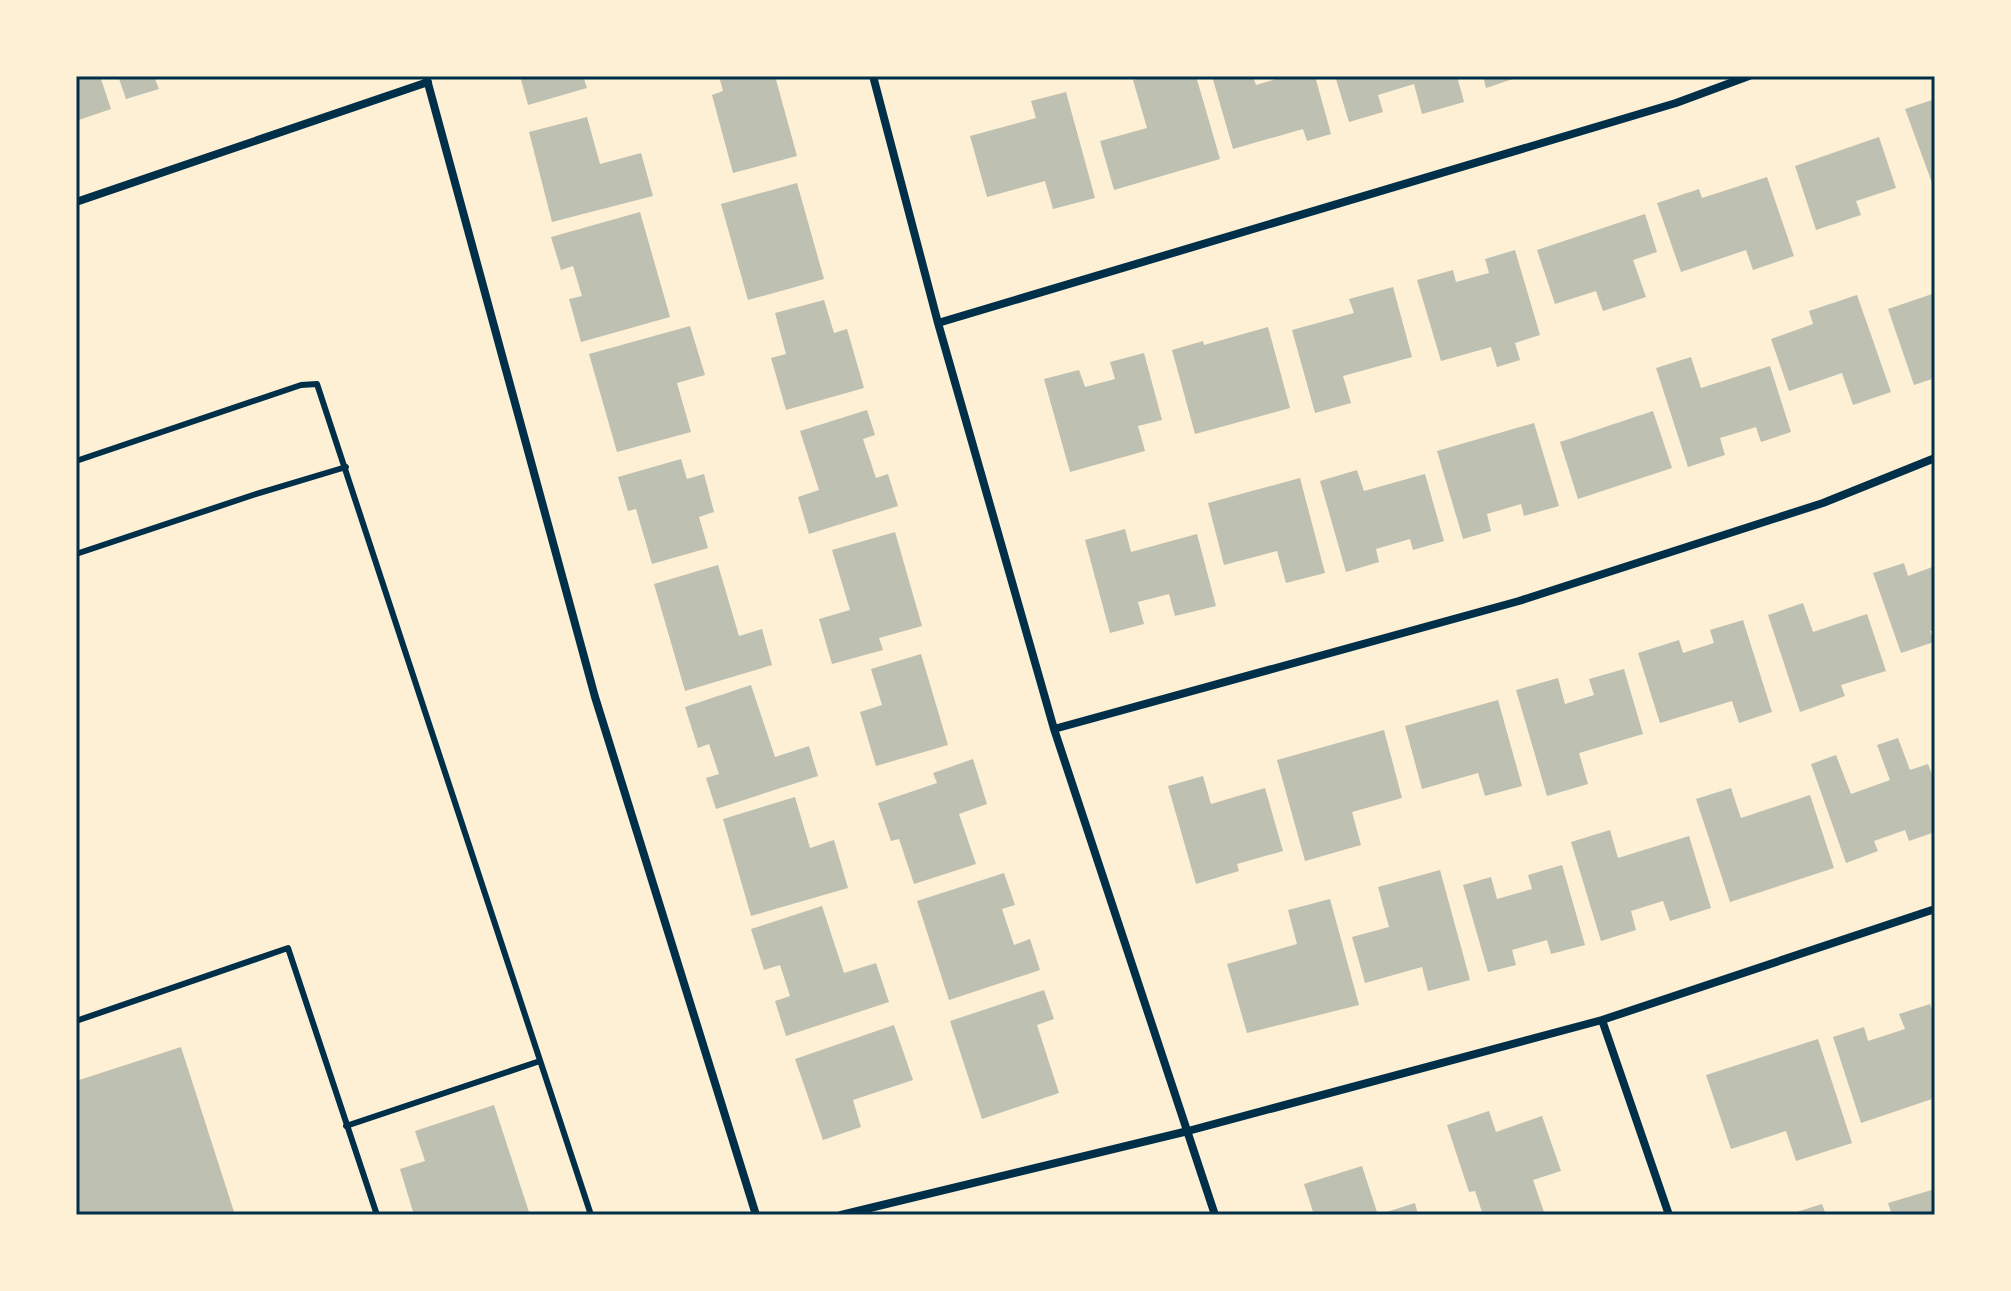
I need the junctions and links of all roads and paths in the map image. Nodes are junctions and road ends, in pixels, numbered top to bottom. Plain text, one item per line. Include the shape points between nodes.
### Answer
1 (873, 76) edge
2 (1749, 76) edge
3 (427, 79) edge
4 (76, 202) edge
5 (938, 323) junction
6 (1935, 458) edge
7 (76, 461) edge
8 (346, 467) junction
9 (76, 554) edge
10 (1054, 729) junction
11 (1935, 909) edge
12 (1602, 1020) junction
13 (76, 1021) edge
14 (540, 1061) junction
15 (346, 1126) junction
16 (1188, 1131) junction
17 (377, 1215) edge
18 (591, 1215) edge
19 (756, 1215) edge
20 (841, 1215) edge
21 (1215, 1215) edge
22 (1669, 1215) edge

1 - 5 street
2 - 5 street via 1661,107
3 - 4 street
3 - 19 street via 595,697
5 - 10 street
6 - 10 street via 1823,503 1519,601
7 - 8 lane via 317,384
8 - 9 lane
8 - 14 lane
10 - 16 street
11 - 12 street
12 - 16 street
12 - 22 street
13 - 15 lane via 288,948
14 - 15 lane
14 - 18 lane
15 - 17 lane
16 - 20 street
16 - 21 street

